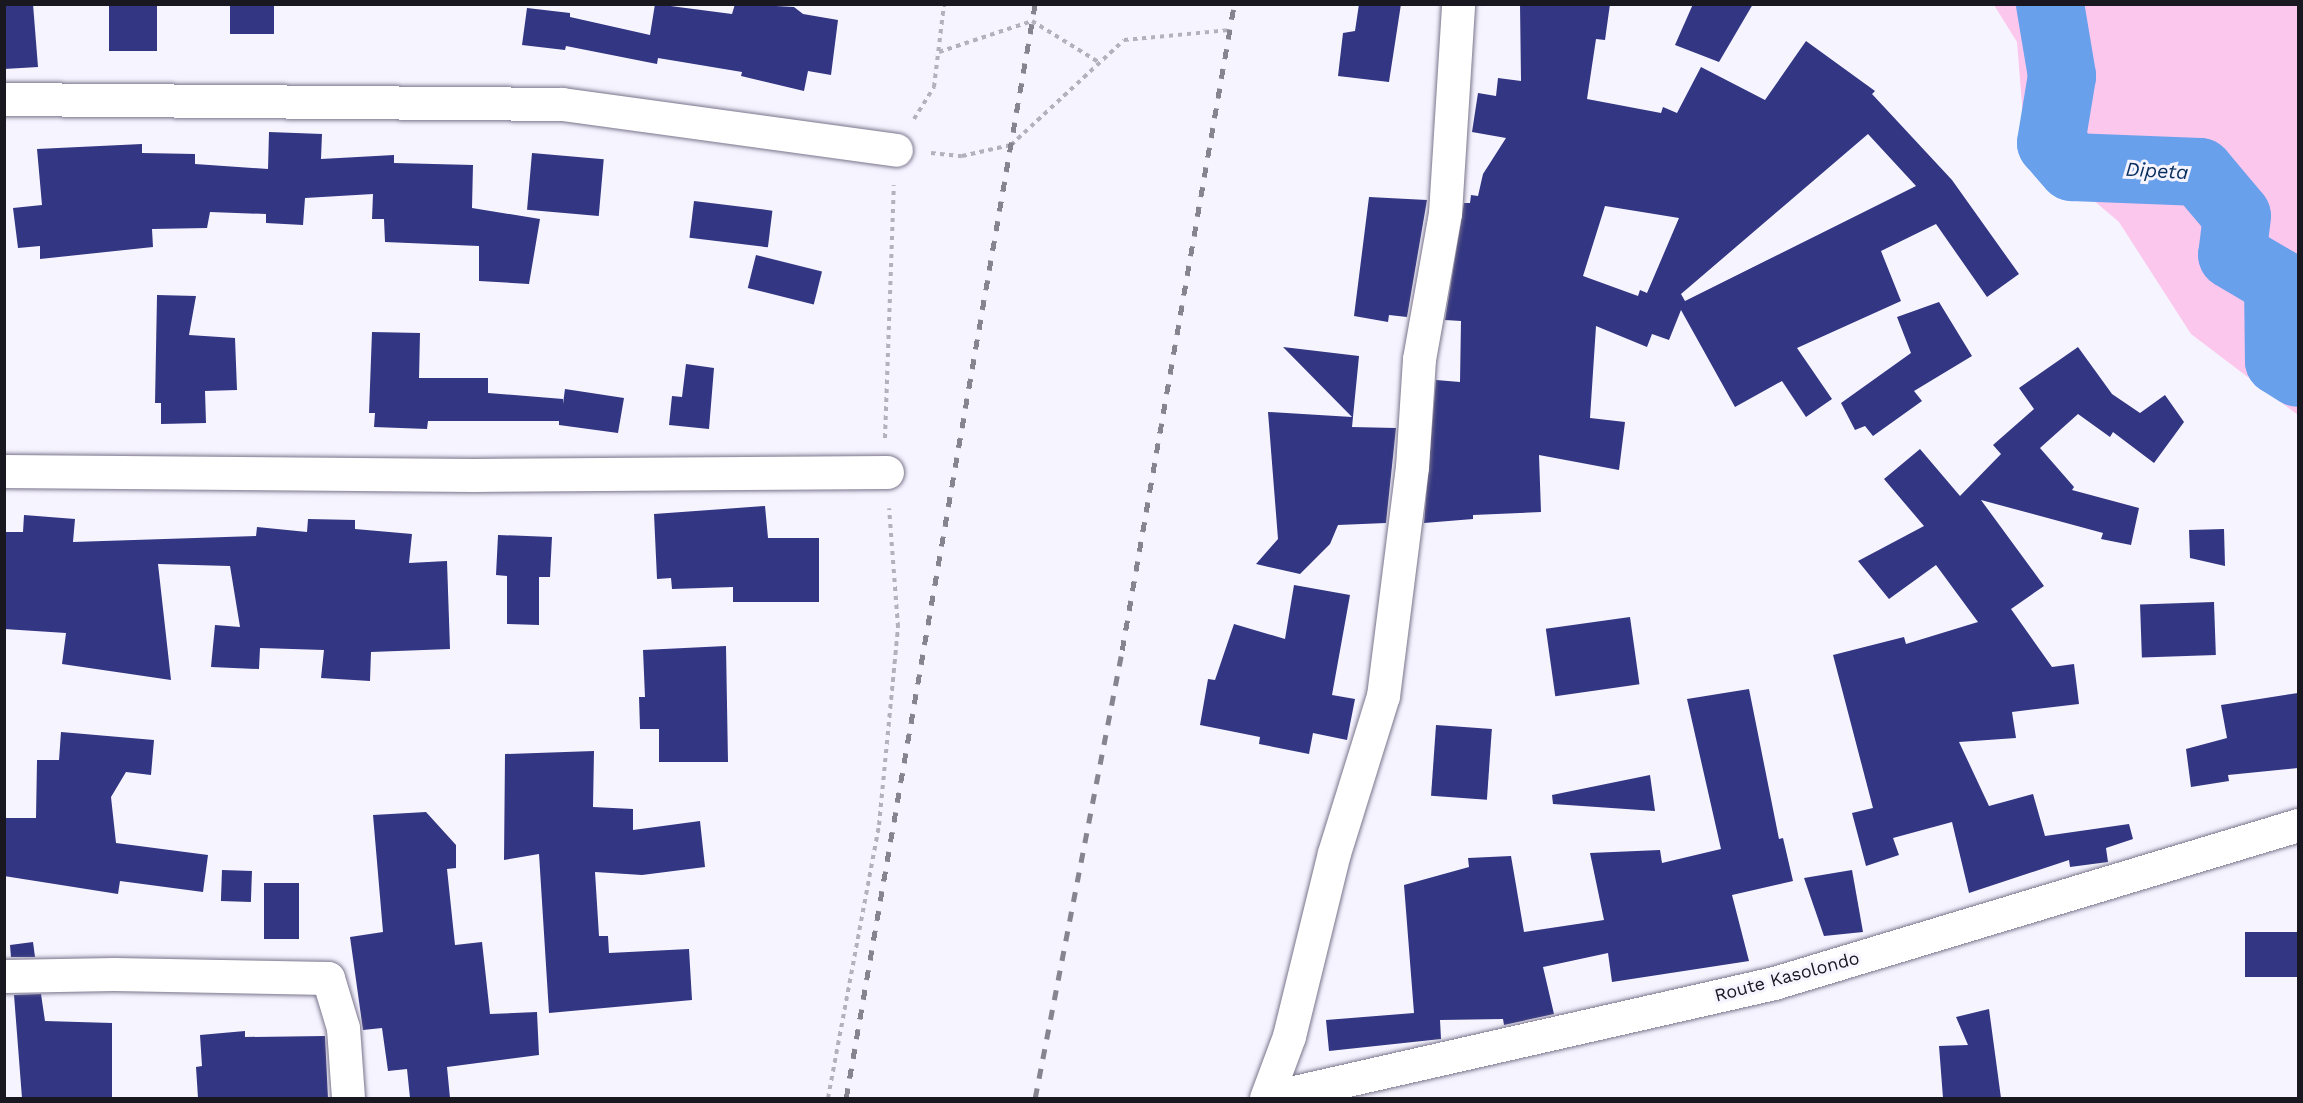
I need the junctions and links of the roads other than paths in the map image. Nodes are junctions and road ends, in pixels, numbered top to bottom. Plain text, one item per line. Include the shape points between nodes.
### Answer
1 (1458, 4) edge
2 (4, 99) edge
3 (896, 150) road end
4 (4, 471) edge
5 (887, 472) road end
6 (2298, 825) edge
7 (4, 976) edge
8 (348, 1098) edge
9 (1276, 1098) edge

1 - 9 street via 1445,213 1419,359 1412,468 1383,696 1334,853
2 - 3 street via 562,104
4 - 5 street via 473,475
6 - 9 street, Route Kasolondo via 1774,983
7 - 8 street via 328,978 343,1028

